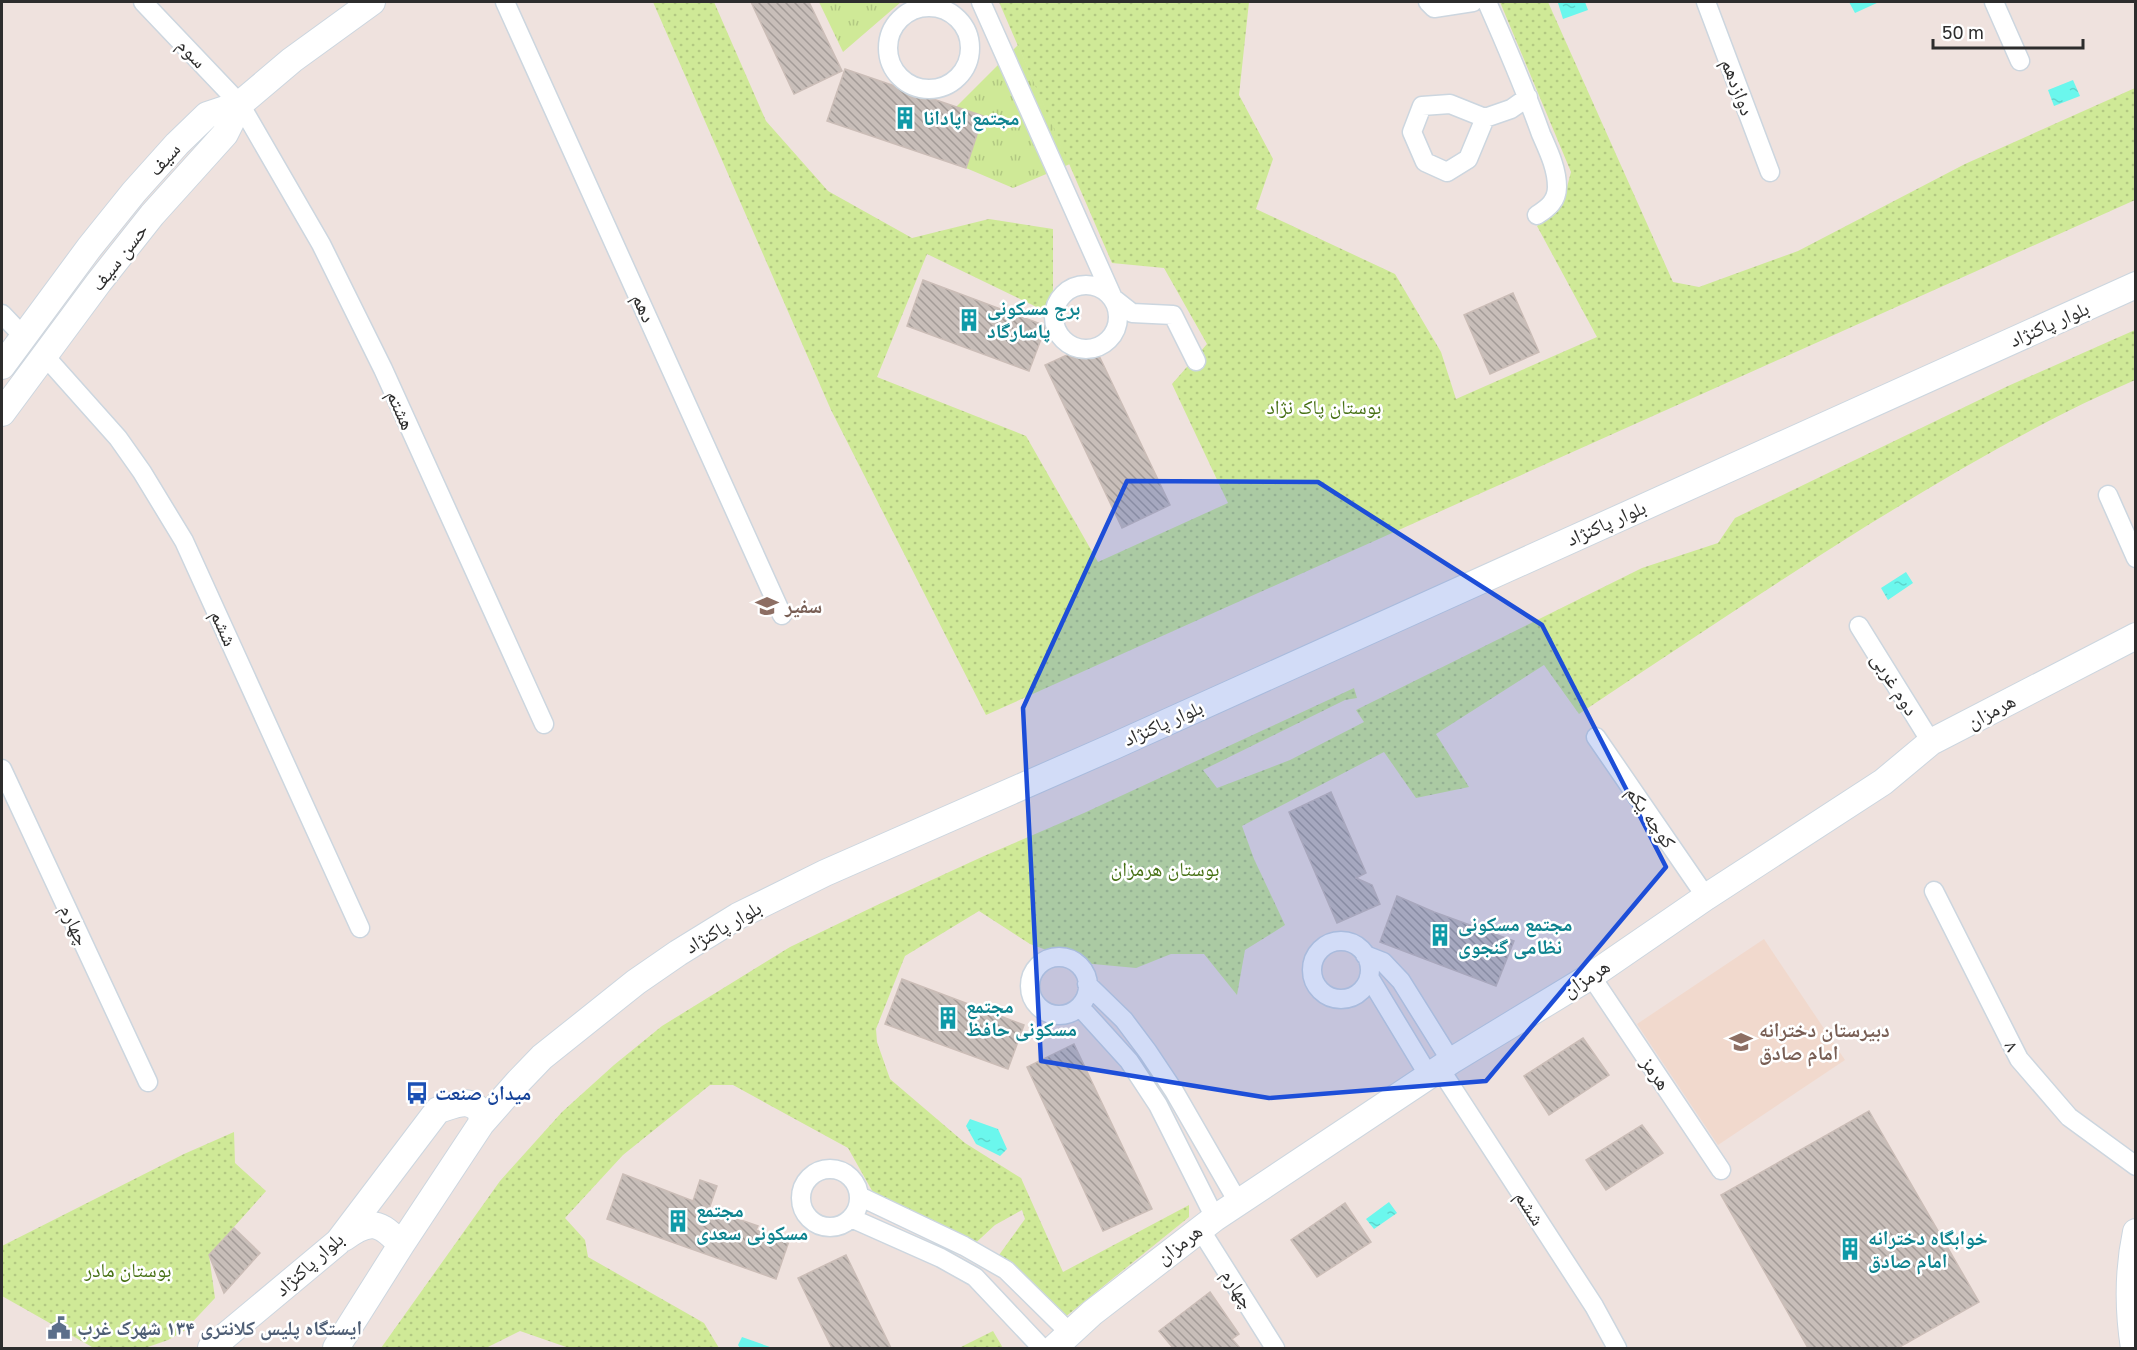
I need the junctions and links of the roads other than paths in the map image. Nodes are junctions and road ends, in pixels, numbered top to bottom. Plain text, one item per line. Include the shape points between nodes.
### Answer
1 (143, 2) edge
2 (372, 2) edge
3 (505, 2) edge
4 (981, 2) edge
5 (1428, 2) edge
6 (1473, 2) edge
7 (1486, 2) edge
8 (1706, 2) edge
9 (1994, 2) edge
10 (954, 7) edge
11 (2020, 61) dead end
12 (1528, 97) junction
13 (240, 104) junction
14 (1485, 118) dead end
15 (1770, 172) dead end
16 (1537, 215) dead end
17 (2136, 285) edge
18 (2, 314) edge
19 (23, 336) junction
20 (44, 356) junction
21 (1196, 361) dead end
22 (2, 366) edge
23 (2, 413) edge
24 (2108, 495) dead end
25 (2136, 558) edge
26 (782, 615) dead end
27 (1860, 626) dead end
28 (2136, 636) edge
29 (544, 724) dead end
30 (1596, 737) dead end
31 (1931, 742) junction
32 (2, 769) edge
33 (1934, 891) dead end
34 (1707, 897) junction
35 (360, 927) dead end
36 (1365, 955) junction
37 (1591, 976) junction
38 (1369, 977) junction
39 (1087, 984) junction
40 (1080, 1006) junction
41 (1440, 1068) junction
42 (148, 1082) dead end
43 (1174, 1091) junction
44 (1158, 1105) junction
45 (481, 1124) junction
46 (2136, 1166) edge
47 (1721, 1170) dead end
48 (859, 1196) junction
49 (1238, 1202) junction
50 (851, 1218) junction
51 (1207, 1223) junction
52 (2136, 1232) edge
53 (338, 1242) junction
54 (401, 1245) junction
55 (987, 1258) junction
56 (975, 1277) junction
57 (1062, 1341) edge
58 (210, 1348) edge
59 (336, 1348) edge
60 (1042, 1348) edge
61 (1275, 1348) edge
62 (1617, 1348) edge
63 (2134, 1348) edge

1 - 13 street, سوم
2 - 13 main road, سیف via 292,60
3 - 26 street, دهم
4 - 21 street via 1113,298 1132,313 1173,315
5 - 6 street via 1434,8
7 - 12 street
8 - 15 street, دوازدهم
9 - 11 street
10 - 10 street via 917,8 892,28 887,41 891,67 910,85 936,89 961,75 970,48 968,34
12 - 14 street via 1511,109
12 - 16 street via 1555,170 1557,188 1549,207
13 - 19 main road, سیف via 207,115 177,144 134,192
13 - 20 main road, حسن سیف via 225,134 152,215
13 - 29 street, هشتم via 321,244 378,359
17 - 45 main road, بلوار پاکنژاد via 825,873 738,916 636,982 542,1057
18 - 19 street
19 - 20 main road
19 - 22 main road, سیف
20 - 23 main road, حسن سیف
20 - 35 street, ششم via 118,438 184,541
24 - 25 street
27 - 31 street, دوم غربی
28 - 31 main road, هرمزان
30 - 34 street, کوچه یکم
31 - 34 main road, هرمزان via 1882,782
32 - 42 street, چهارم
33 - 46 street, ۸ via 2019,1059 2069,1117
34 - 37 main road, هرمزان
36 - 38 street
36 - 38 street via 1351,943 1333,942 1318,953 1312,970 1319,988 1335,998 1354,996
36 - 41 street via 1383,962 1401,981
37 - 41 main road, هرمزان
37 - 47 street, هرمز
38 - 41 street
39 - 40 street
39 - 40 street via 1083,971 1069,959 1042,962 1031,977 1032,996 1044,1011 1062,1015
39 - 43 street via 1124,1020
40 - 44 street, چهارم via 1129,1061
41 - 49 main road, هرمزان
41 - 62 street, ششم via 1594,1306
43 - 44 street
43 - 49 street
44 - 51 street, چهارم
45 - 53 main road, بلوار پاکنژاد via 482,1114 476,1105 438,1110
45 - 54 main road, بلوار پاکنژاد
48 - 50 street
48 - 50 street via 849,1176 832,1169 814,1174 803,1189 803,1208 815,1222 834,1227
48 - 55 street
49 - 51 main road, هرمزان
50 - 56 street
51 - 57 main road, هرمزان
51 - 61 street, چهارم
52 - 63 main road via 2129,1294
53 - 54 main road via 369,1224 388,1230
53 - 58 main road, بلوار پاکنژاد
54 - 59 main road, بلوار پاکنژاد
55 - 56 street
55 - 57 street via 1006,1270
56 - 60 street

